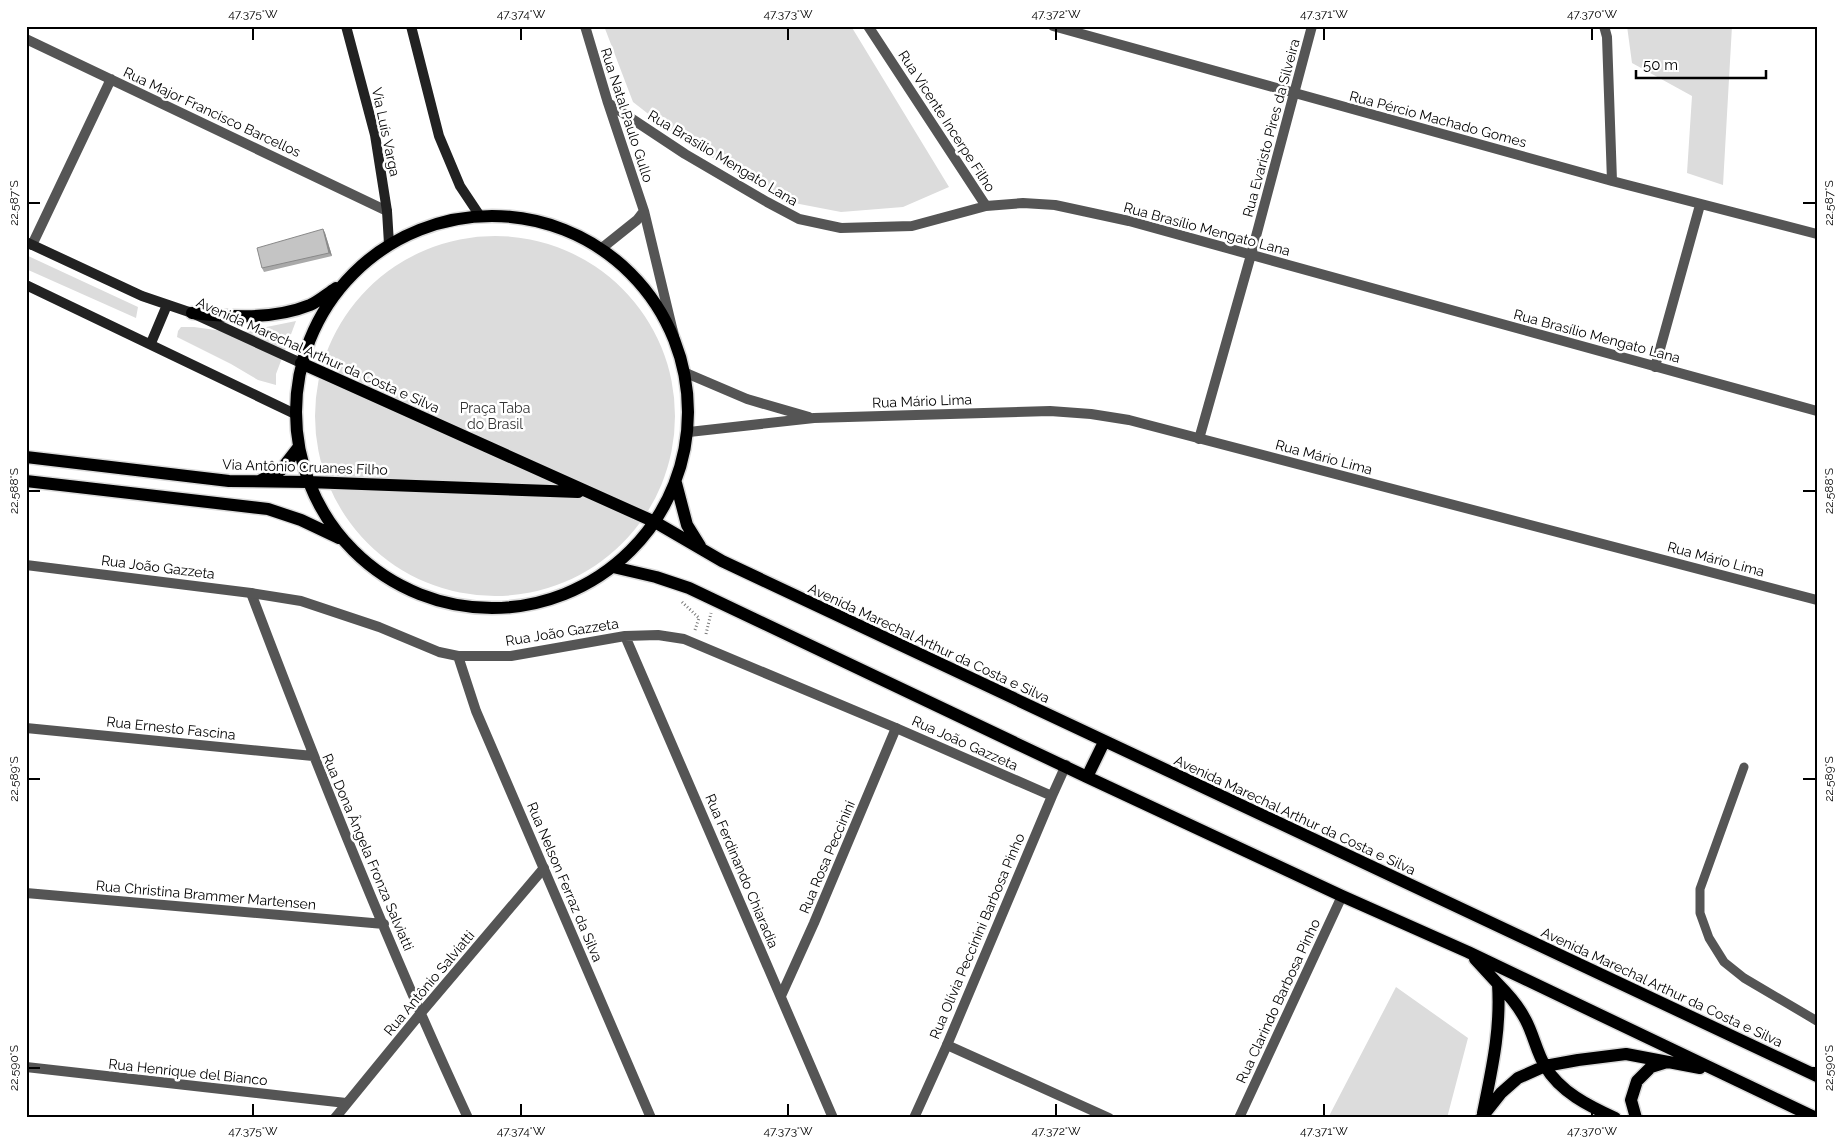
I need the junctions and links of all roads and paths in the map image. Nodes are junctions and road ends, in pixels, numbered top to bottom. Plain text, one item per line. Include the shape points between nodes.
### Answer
1 (346, 26) edge
2 (411, 26) edge
3 (585, 26) edge
4 (868, 26) edge
5 (1053, 26) edge
6 (1312, 26) edge
7 (1604, 26) edge
8 (26, 39) edge
9 (112, 79) junction
10 (1294, 94) junction
11 (608, 103) junction
12 (1612, 182) junction
13 (1700, 204) junction
14 (986, 206) junction
15 (387, 210) junction
16 (644, 211) junction
17 (480, 216) junction
18 (1817, 234) edge
19 (29, 244) edge
20 (389, 244) junction
21 (602, 248) junction
22 (1251, 255) junction
23 (344, 282) junction
24 (26, 285) edge
25 (167, 305) junction
26 (192, 313) junction
27 (674, 336) junction
28 (150, 343) junction
29 (301, 363) junction
30 (1655, 366) junction
31 (686, 373) junction
32 (1817, 411) edge
33 (295, 414) junction
34 (814, 418) junction
35 (689, 432) junction
36 (1199, 439) junction
37 (298, 448) junction
38 (26, 457) edge
39 (26, 481) edge
40 (260, 482) junction
41 (308, 482) junction
42 (676, 483) junction
43 (585, 492) junction
44 (655, 522) junction
45 (343, 540) junction
46 (701, 548) junction
47 (26, 565) edge
48 (613, 567) junction
49 (251, 592) junction
50 (1817, 600) edge
51 (696, 607) dead end
52 (704, 610) dead end
53 (625, 636) junction
54 (692, 642) junction
55 (703, 647) junction
56 (458, 656) junction
57 (26, 728) edge
58 (896, 728) junction
59 (1104, 742) junction
60 (313, 756) junction
61 (1066, 766) junction
62 (1744, 767) dead end
63 (1088, 777) junction
64 (1052, 796) junction
65 (544, 868) junction
66 (26, 893) edge
67 (1342, 896) junction
68 (384, 924) junction
69 (1468, 952) junction
70 (1498, 984) junction
71 (781, 996) junction
72 (420, 1014) junction
73 (1817, 1021) edge
74 (947, 1045) junction
75 (1670, 1061) junction
76 (1545, 1066) junction
77 (26, 1067) edge
78 (1724, 1073) junction
79 (1817, 1076) edge
80 (346, 1103) junction
81 (1482, 1117) edge
82 (335, 1118) edge
83 (468, 1118) edge
84 (651, 1118) edge
85 (833, 1118) edge
86 (914, 1118) edge
87 (1109, 1118) edge
88 (1239, 1118) edge
89 (1615, 1118) edge
90 (1636, 1118) edge
91 (1816, 1118) edge

1 - 15 main road, Via Luís Varga via 375,135
2 - 17 main road via 439,136 460,186
3 - 11 street, Rua Natal Paulo Gullo
4 - 14 street, Rua Vicente Incerpe Filho
5 - 10 street, Rua Pércio Machado Gomes
6 - 10 street, Rua Evaristo Pires da Silveira
7 - 12 street
8 - 9 street, Rua Major Francisco Barcellos
9 - 15 street, Rua Major Francisco Barcellos
9 - 19 street
10 - 12 street, Rua Pércio Machado Gomes
10 - 22 street, Rua Evaristo Pires da Silveira
11 - 14 street, Rua Brasílio Mengato Lana via 685,154 799,219 842,228 912,226
11 - 16 street, Rua Natal Paulo Gullo
12 - 13 street, Rua Pércio Machado Gomes
13 - 18 street, Rua Pércio Machado Gomes
13 - 30 street
14 - 22 street, Rua Brasílio Mengato Lana via 1054,204 1130,221
15 - 20 main road, Via Luís Varga
16 - 21 street
16 - 27 street, Rua Natal Paulo Gullo
17 - 20 main road via 448,220
17 - 21 main road via 544,222
19 - 25 main road, Avenida Marechal Arthur da Costa e Silva
20 - 23 main road
21 - 27 main road via 632,272 656,302
22 - 30 street, Rua Brasílio Mengato Lana
22 - 36 street, Rua Evaristo Pires da Silveira
23 - 26 main road via 311,305 270,316 228,317
23 - 29 main road via 318,320
24 - 28 main road
25 - 26 main road, Avenida Marechal Arthur da Costa e Silva
25 - 28 main road
26 - 29 main road, Avenida Marechal Arthur da Costa e Silva
27 - 31 main road
28 - 33 main road
29 - 33 main road
29 - 43 main road, Avenida Marechal Arthur da Costa e Silva
30 - 32 street, Rua Brasílio Mengato Lana
31 - 34 street, Rua Mário Lima via 747,399
31 - 35 main road
33 - 37 main road
34 - 35 street, Rua Mário Lima
34 - 36 street, Rua Mário Lima via 1050,412 1091,414 1130,420
35 - 42 main road
36 - 50 street, Rua Mário Lima
37 - 40 main road via 281,470
37 - 41 main road
38 - 40 main road, Via Antônio Cruanes Filho
39 - 45 main road via 268,509
40 - 41 main road, Via Antônio Cruanes Filho
41 - 43 main road, Via Antônio Cruanes Filho
41 - 45 main road via 328,522
42 - 44 main road
42 - 46 main road via 687,525
43 - 44 main road, Avenida Marechal Arthur da Costa e Silva
44 - 46 main road, Avenida Marechal Arthur da Costa e Silva
44 - 48 main road via 643,539
45 - 48 main road via 394,582 456,605 522,606 555,598 585,585
46 - 59 main road, Avenida Marechal Arthur da Costa e Silva via 722,561
47 - 49 street, Rua João Gazzeta
48 - 61 main road via 689,588
49 - 56 street, Rua João Gazzeta via 301,601 379,627 439,652
49 - 60 street, Rua Dona Ângela Fronza Salviatti
51 - 54 path via 681,602 698,618
52 - 55 path via 712,612
53 - 54 street, Rua João Gazzeta via 658,635
53 - 56 street, Rua João Gazzeta via 511,656
53 - 71 street, Rua Ferdinando Chiaradia
54 - 55 street, Rua João Gazzeta
55 - 58 street, Rua João Gazzeta
56 - 65 street, Rua Nelson Ferraz da Silva via 476,711
57 - 60 street, Rua Ernesto Fascina
58 - 64 street, Rua João Gazzeta
58 - 71 street, Rua Rosa Peccinini
59 - 63 main road
59 - 79 main road, Avenida Marechal Arthur da Costa e Silva
60 - 68 street, Rua Dona Ângela Fronza Salviatti
61 - 63 main road
61 - 64 street, Rua Olívia Peccinini Barbosa Pinho
62 - 73 lane via 1700,890 1700,913 1708,938 1724,962 1744,978
63 - 67 main road
64 - 74 street, Rua Olívia Peccinini Barbosa Pinho
65 - 72 street, Rua Antônio Salviatti
65 - 84 street, Rua Nelson Ferraz da Silva
66 - 68 street, Rua Christina Brammer Martensen
67 - 69 main road
67 - 88 street, Rua Clarindo Barbosa Pinho
68 - 72 street, Rua Dona Ângela Fronza Salviatti
69 - 70 main road
69 - 78 main road
70 - 76 main road via 1524,1017
70 - 81 main road via 1498,1030
71 - 85 street, Rua Ferdinando Chiaradia
72 - 80 street, Rua Antônio Salviatti
72 - 83 street, Rua Dona Ângela Fronza Salviatti
74 - 86 street, Rua Olívia Peccinini Barbosa Pinho
74 - 87 street
75 - 76 main road via 1626,1054
75 - 78 main road
75 - 90 main road via 1651,1067 1637,1081 1631,1100
76 - 81 main road via 1518,1078
76 - 89 main road via 1567,1091 1588,1106
77 - 80 street, Rua Henrique del Bianco
78 - 91 main road
80 - 82 street, Rua Antônio Salviatti

